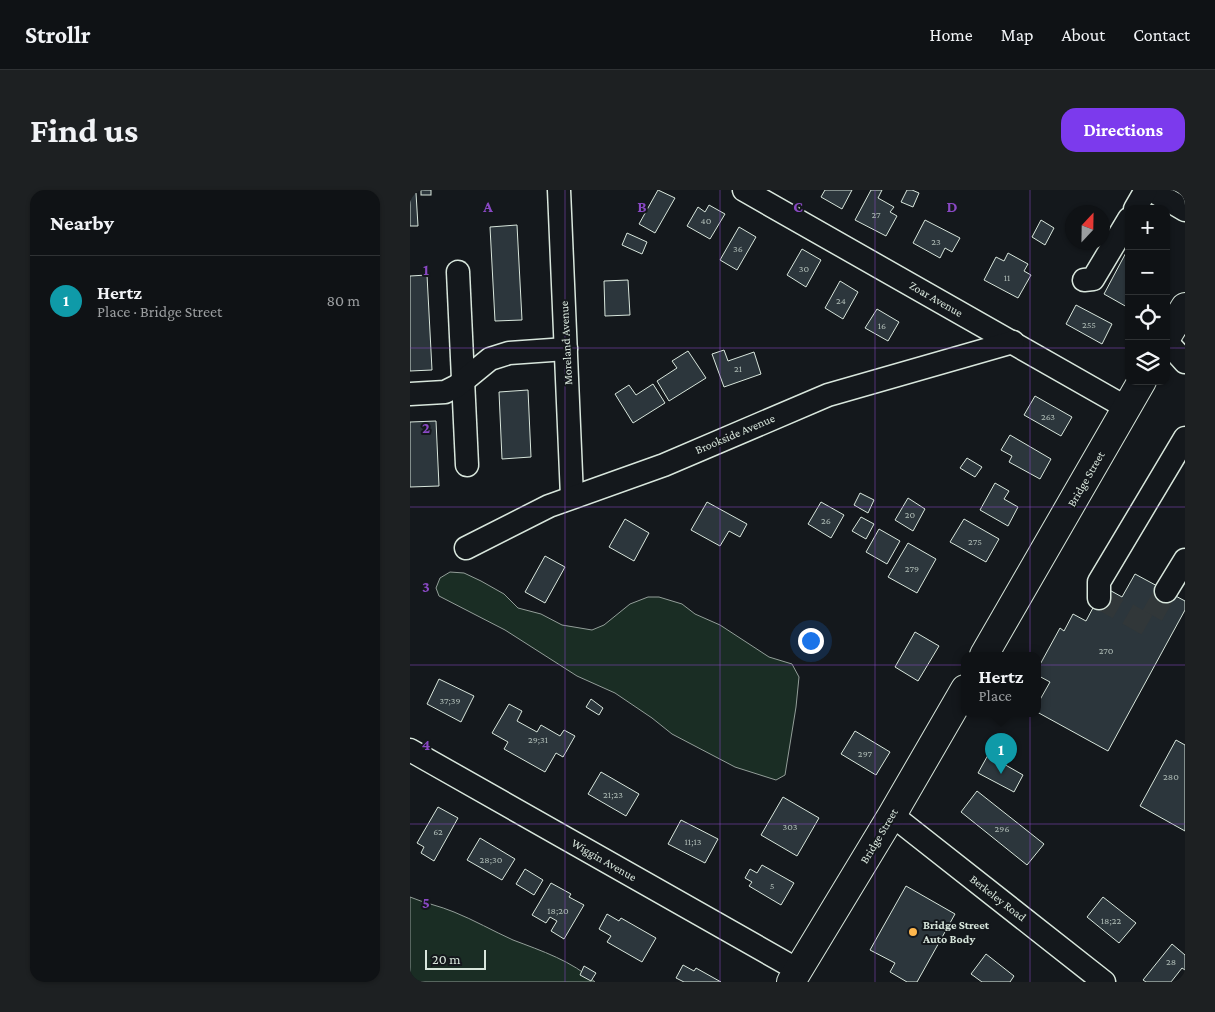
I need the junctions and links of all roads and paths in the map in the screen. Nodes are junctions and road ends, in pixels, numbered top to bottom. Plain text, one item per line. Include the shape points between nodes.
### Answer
1 (559, 190) edge
2 (744, 190) edge
3 (1146, 190) edge
4 (1151, 190) edge
5 (1137, 205) edge
6 (1185, 210) edge
7 (1125, 226) edge
8 (458, 272) dead end
9 (1084, 280) dead end
10 (1185, 307) edge
11 (1170, 333) edge
12 (1013, 342) junction
13 (1170, 345) edge
14 (566, 349) junction
15 (1185, 362) edge
16 (464, 379) junction
17 (1140, 385) edge
18 (410, 394) edge
19 (1127, 408) junction
20 (1185, 438) edge
21 (467, 464) dead end
22 (572, 496) junction
23 (466, 548) dead end
24 (1185, 560) edge
25 (1166, 591) tunnel mouth
26 (1099, 598) dead end
27 (986, 652) edge
28 (961, 696) edge
29 (410, 750) edge
30 (892, 815) junction
31 (794, 976) edge
32 (1104, 982) edge

1 - 14 street, Moreland Avenue
2 - 12 street, Zoar Avenue
3 - 5 street
4 - 6 street
7 - 9 street via 1093,279
8 - 16 street
10 - 11 main road
12 - 19 street, Zoar Avenue
12 - 22 street, Brookside Avenue via 828,395 664,465
13 - 15 street
14 - 16 street via 509,353 490,359
14 - 22 street, Moreland Avenue
16 - 18 street via 445,392
16 - 21 street
17 - 19 main road, Bridge Street
19 - 27 main road, Bridge Street
20 - 26 street via 1099,582
22 - 23 street, Brookside Avenue
24 - 25 street
28 - 30 main road, Bridge Street
29 - 31 street, Wiggin Avenue
30 - 31 main road, Bridge Street
30 - 32 street, Berkeley Road

